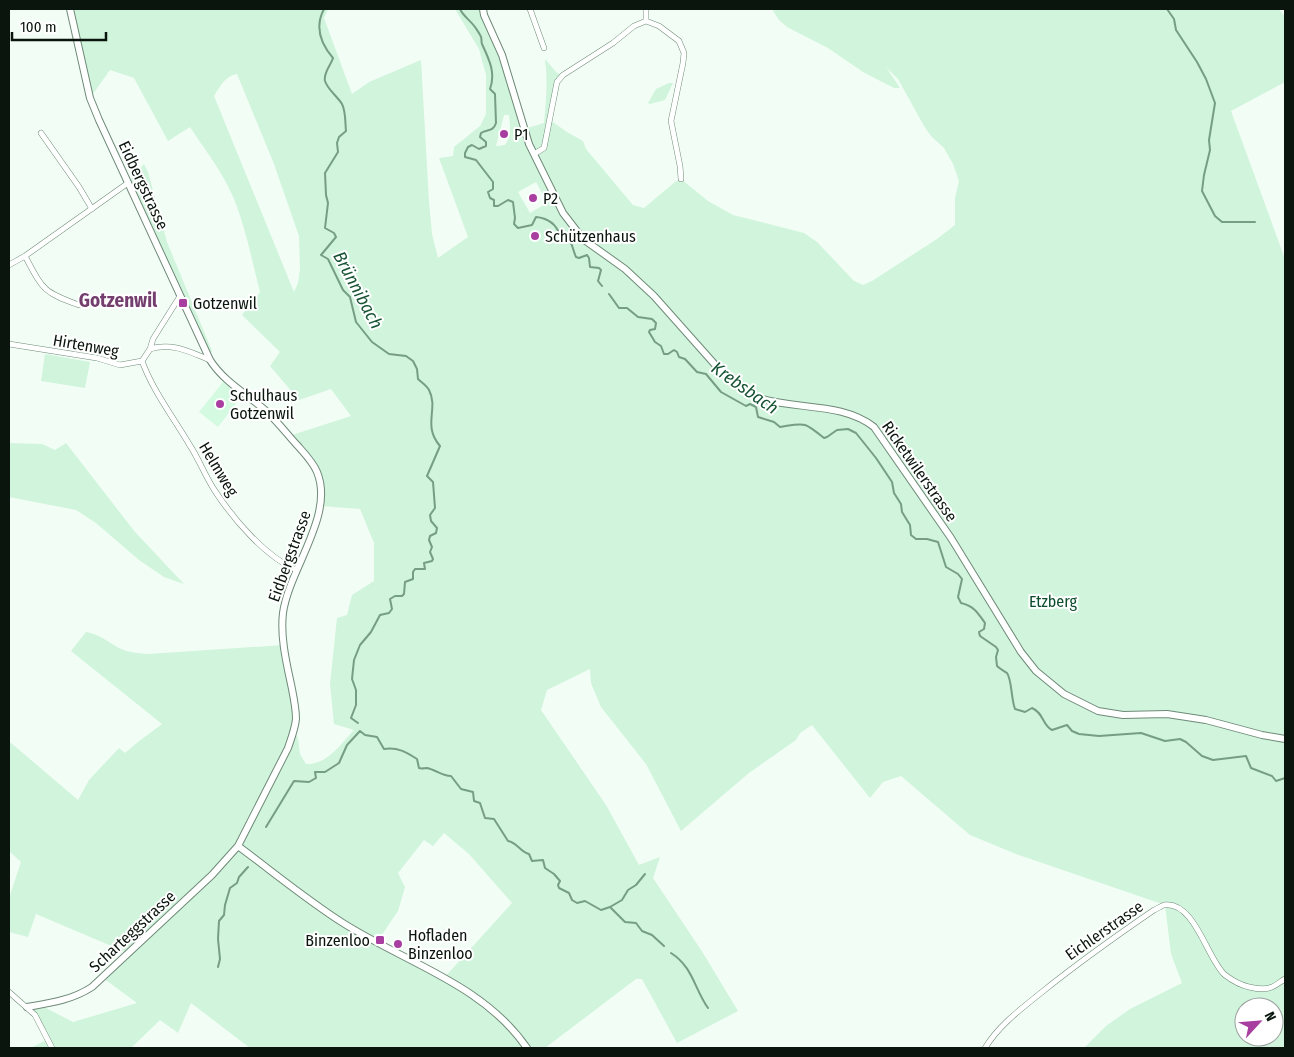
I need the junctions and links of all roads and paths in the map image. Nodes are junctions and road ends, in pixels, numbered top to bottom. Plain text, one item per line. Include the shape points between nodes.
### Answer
1 (70, 9) edge
2 (483, 9) edge
3 (530, 9) edge
4 (646, 9) edge
5 (646, 21) junction
6 (544, 48) dead end
7 (41, 133) dead end
8 (534, 154) junction
9 (681, 179) dead end
10 (128, 184) junction
11 (92, 209) junction
12 (25, 256) junction
13 (9, 266) edge
14 (180, 296) junction
15 (79, 305) dead end
16 (9, 344) edge
17 (150, 349) junction
18 (210, 360) junction
19 (142, 361) junction
20 (296, 570) junction
21 (1285, 739) edge
22 (238, 846) junction
23 (1285, 979) edge
24 (9, 992) edge
25 (27, 1008) junction
26 (52, 1048) edge
27 (527, 1048) edge
28 (985, 1048) edge

1 - 10 street, Eidbergstrasse via 90,98
2 - 8 street, Ricketwilerstrasse via 502,55
3 - 6 street
4 - 5 street
5 - 8 street via 634,26 557,82 544,148
5 - 9 street via 679,41 684,53 671,121
7 - 11 street
8 - 21 street, Ricketwilerstrasse via 572,227 594,248 639,281 729,380 759,398 850,414 874,427 951,538 1021,652 1036,671 1064,694 1098,711 1122,715 1167,714
10 - 11 street
10 - 14 street, Eidbergstrasse
11 - 12 street
12 - 13 street
12 - 15 street via 46,290
14 - 17 street
14 - 18 street, Eidbergstrasse
16 - 19 street, Hirtenweg via 120,364
17 - 18 street via 159,346 182,348
17 - 19 street
18 - 20 street, Eidbergstrasse via 217,371 267,412 317,472 322,506
19 - 20 street, Helmweg via 148,378 194,451 214,490 271,555
20 - 22 street, Eidbergstrasse via 283,614 284,645 295,706 294,732
22 - 25 street, Scharteggstrasse via 212,875 92,987 63,1001
22 - 27 street via 342,923 469,992 510,1026
23 - 28 street, Eichlerstrasse via 1271,988 1258,990 1240,985 1224,974 1188,916 1178,908 1165,905 1067,972 1008,1019
24 - 25 street
25 - 26 street via 36,1015

